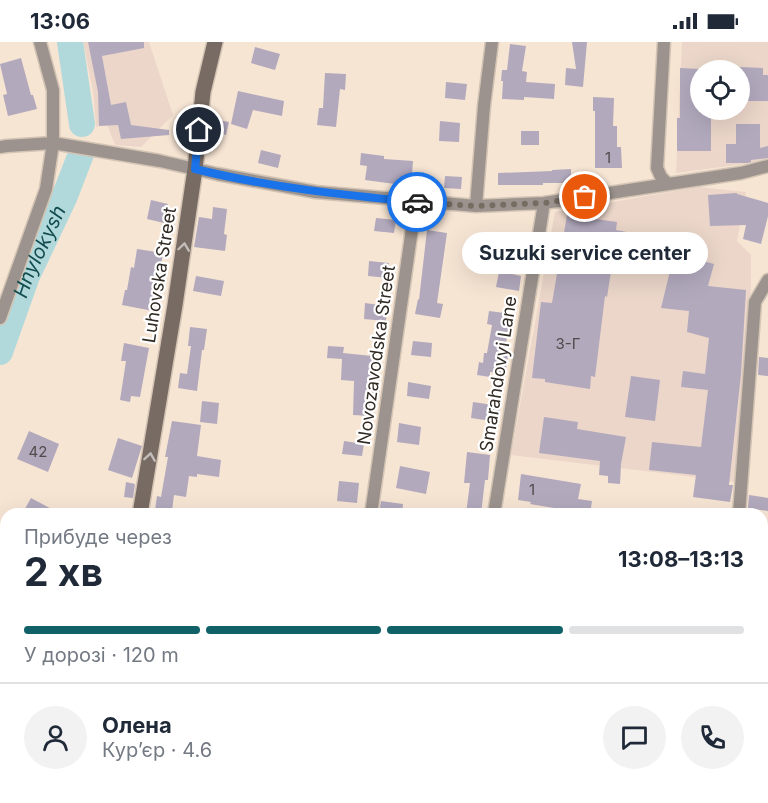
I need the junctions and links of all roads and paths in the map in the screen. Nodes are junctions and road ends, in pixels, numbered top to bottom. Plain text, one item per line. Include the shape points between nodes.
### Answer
1 (40, 42) edge
2 (215, 42) edge
3 (492, 42) edge
4 (664, 42) edge
5 (53, 143) junction
6 (0, 147) edge
7 (768, 166) edge
8 (195, 169) junction
9 (668, 184) junction
10 (416, 201) junction
11 (544, 203) junction
12 (476, 206) junction
13 (768, 280) edge
14 (0, 318) edge
15 (141, 508) edge
16 (372, 508) edge
17 (495, 508) edge
18 (739, 508) edge

1 - 5 street via 53,90
2 - 8 street, Luhovska Street via 203,92
3 - 12 street
4 - 9 street via 657,168
5 - 6 street
5 - 8 street
5 - 14 street via 46,189
7 - 9 street
8 - 10 street via 316,192
15 -> 8 street, Luhovska Street
9 - 11 street
10 - 12 street
10 - 16 street, Novozavodska Street
11 - 12 street
11 - 17 street, Smarahdovyi Lane
13 - 18 street via 754,302

